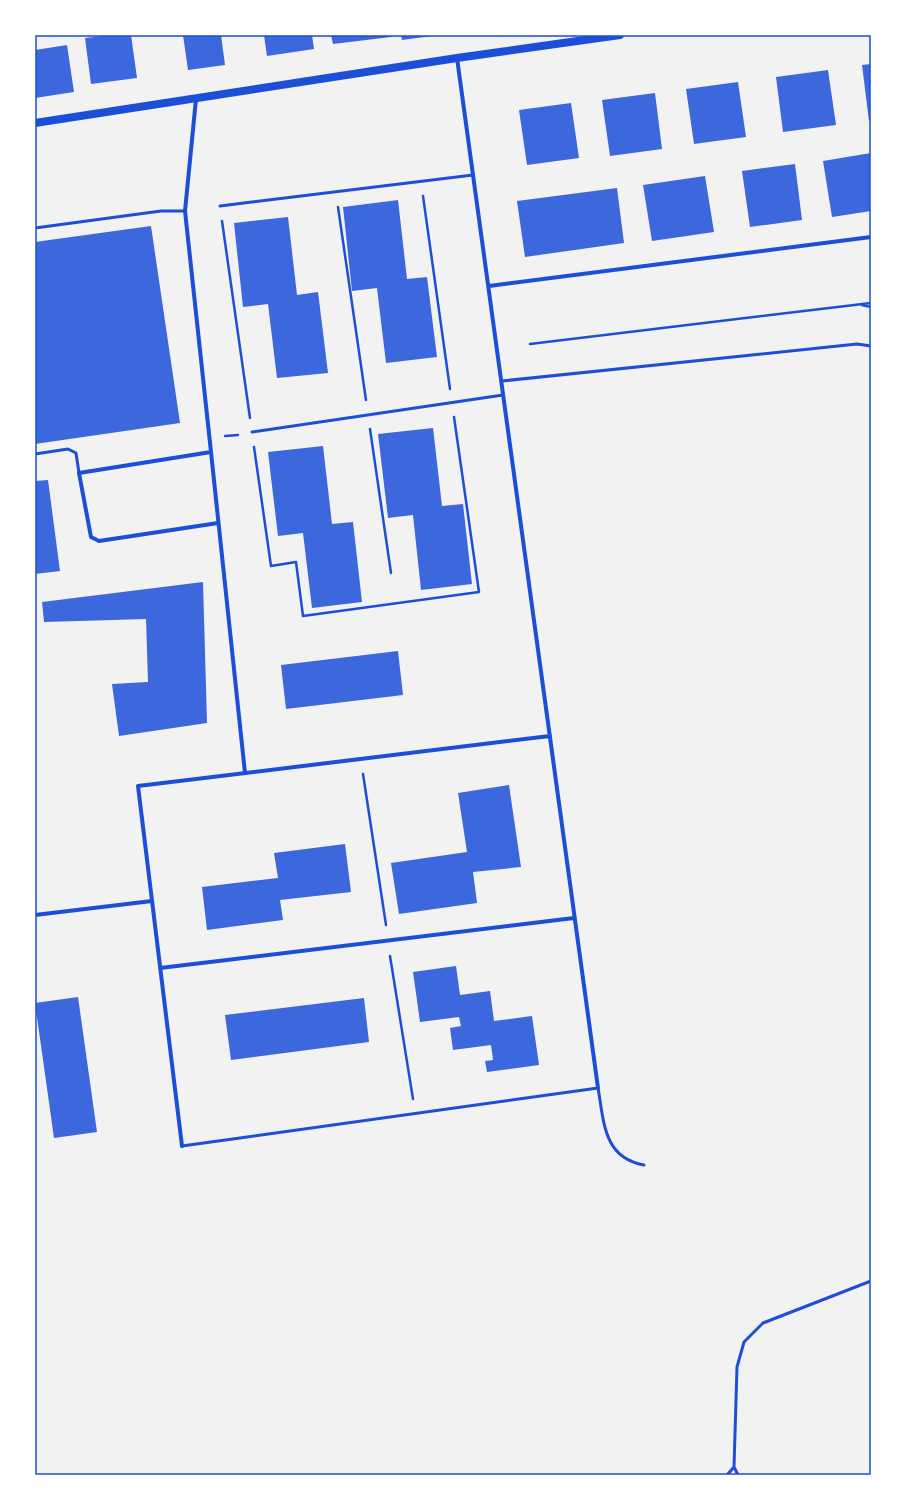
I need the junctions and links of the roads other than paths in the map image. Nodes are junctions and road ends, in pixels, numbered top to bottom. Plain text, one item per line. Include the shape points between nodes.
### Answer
1 (620, 35) edge
2 (457, 58) junction
3 (196, 99) junction
4 (35, 123) edge
5 (474, 175) junction
6 (220, 206) road end
7 (186, 211) junction
8 (35, 228) edge
9 (871, 237) edge
10 (489, 286) junction
11 (871, 346) edge
12 (502, 382) junction
13 (503, 395) junction
14 (252, 432) road end
15 (211, 452) junction
16 (35, 454) edge
17 (79, 473) junction
18 (218, 523) junction
19 (550, 736) junction
20 (245, 773) junction
21 (152, 901) junction
22 (35, 916) edge
23 (574, 918) junction
24 (160, 968) junction
25 (598, 1088) junction
26 (182, 1146) joint
27 (644, 1165) dead end
28 (871, 1281) edge
29 (734, 1467) junction
30 (727, 1475) edge
31 (738, 1475) edge

1 - 2 main road
2 - 3 main road
2 - 5 street
3 - 4 main road
3 - 7 street
5 - 6 lane
5 - 10 street
7 - 8 lane via 161,210
7 - 15 street
9 - 10 street
10 - 12 street
11 - 12 lane via 857,344
12 - 13 street
13 - 14 lane
13 - 19 street
15 - 17 street
15 - 18 street
16 - 17 lane via 68,449 76,453
17 - 18 street via 91,537 99,541
18 - 20 street
19 - 20 street
19 - 23 street
20 - 21 street via 138,786
21 - 22 street
21 - 24 street
23 - 24 street
23 - 25 street
24 - 26 street
25 - 26 lane
25 - 27 lane via 607,1138 620,1155
28 - 29 lane via 763,1323 744,1342 737,1367
29 - 30 lane
29 - 31 lane

